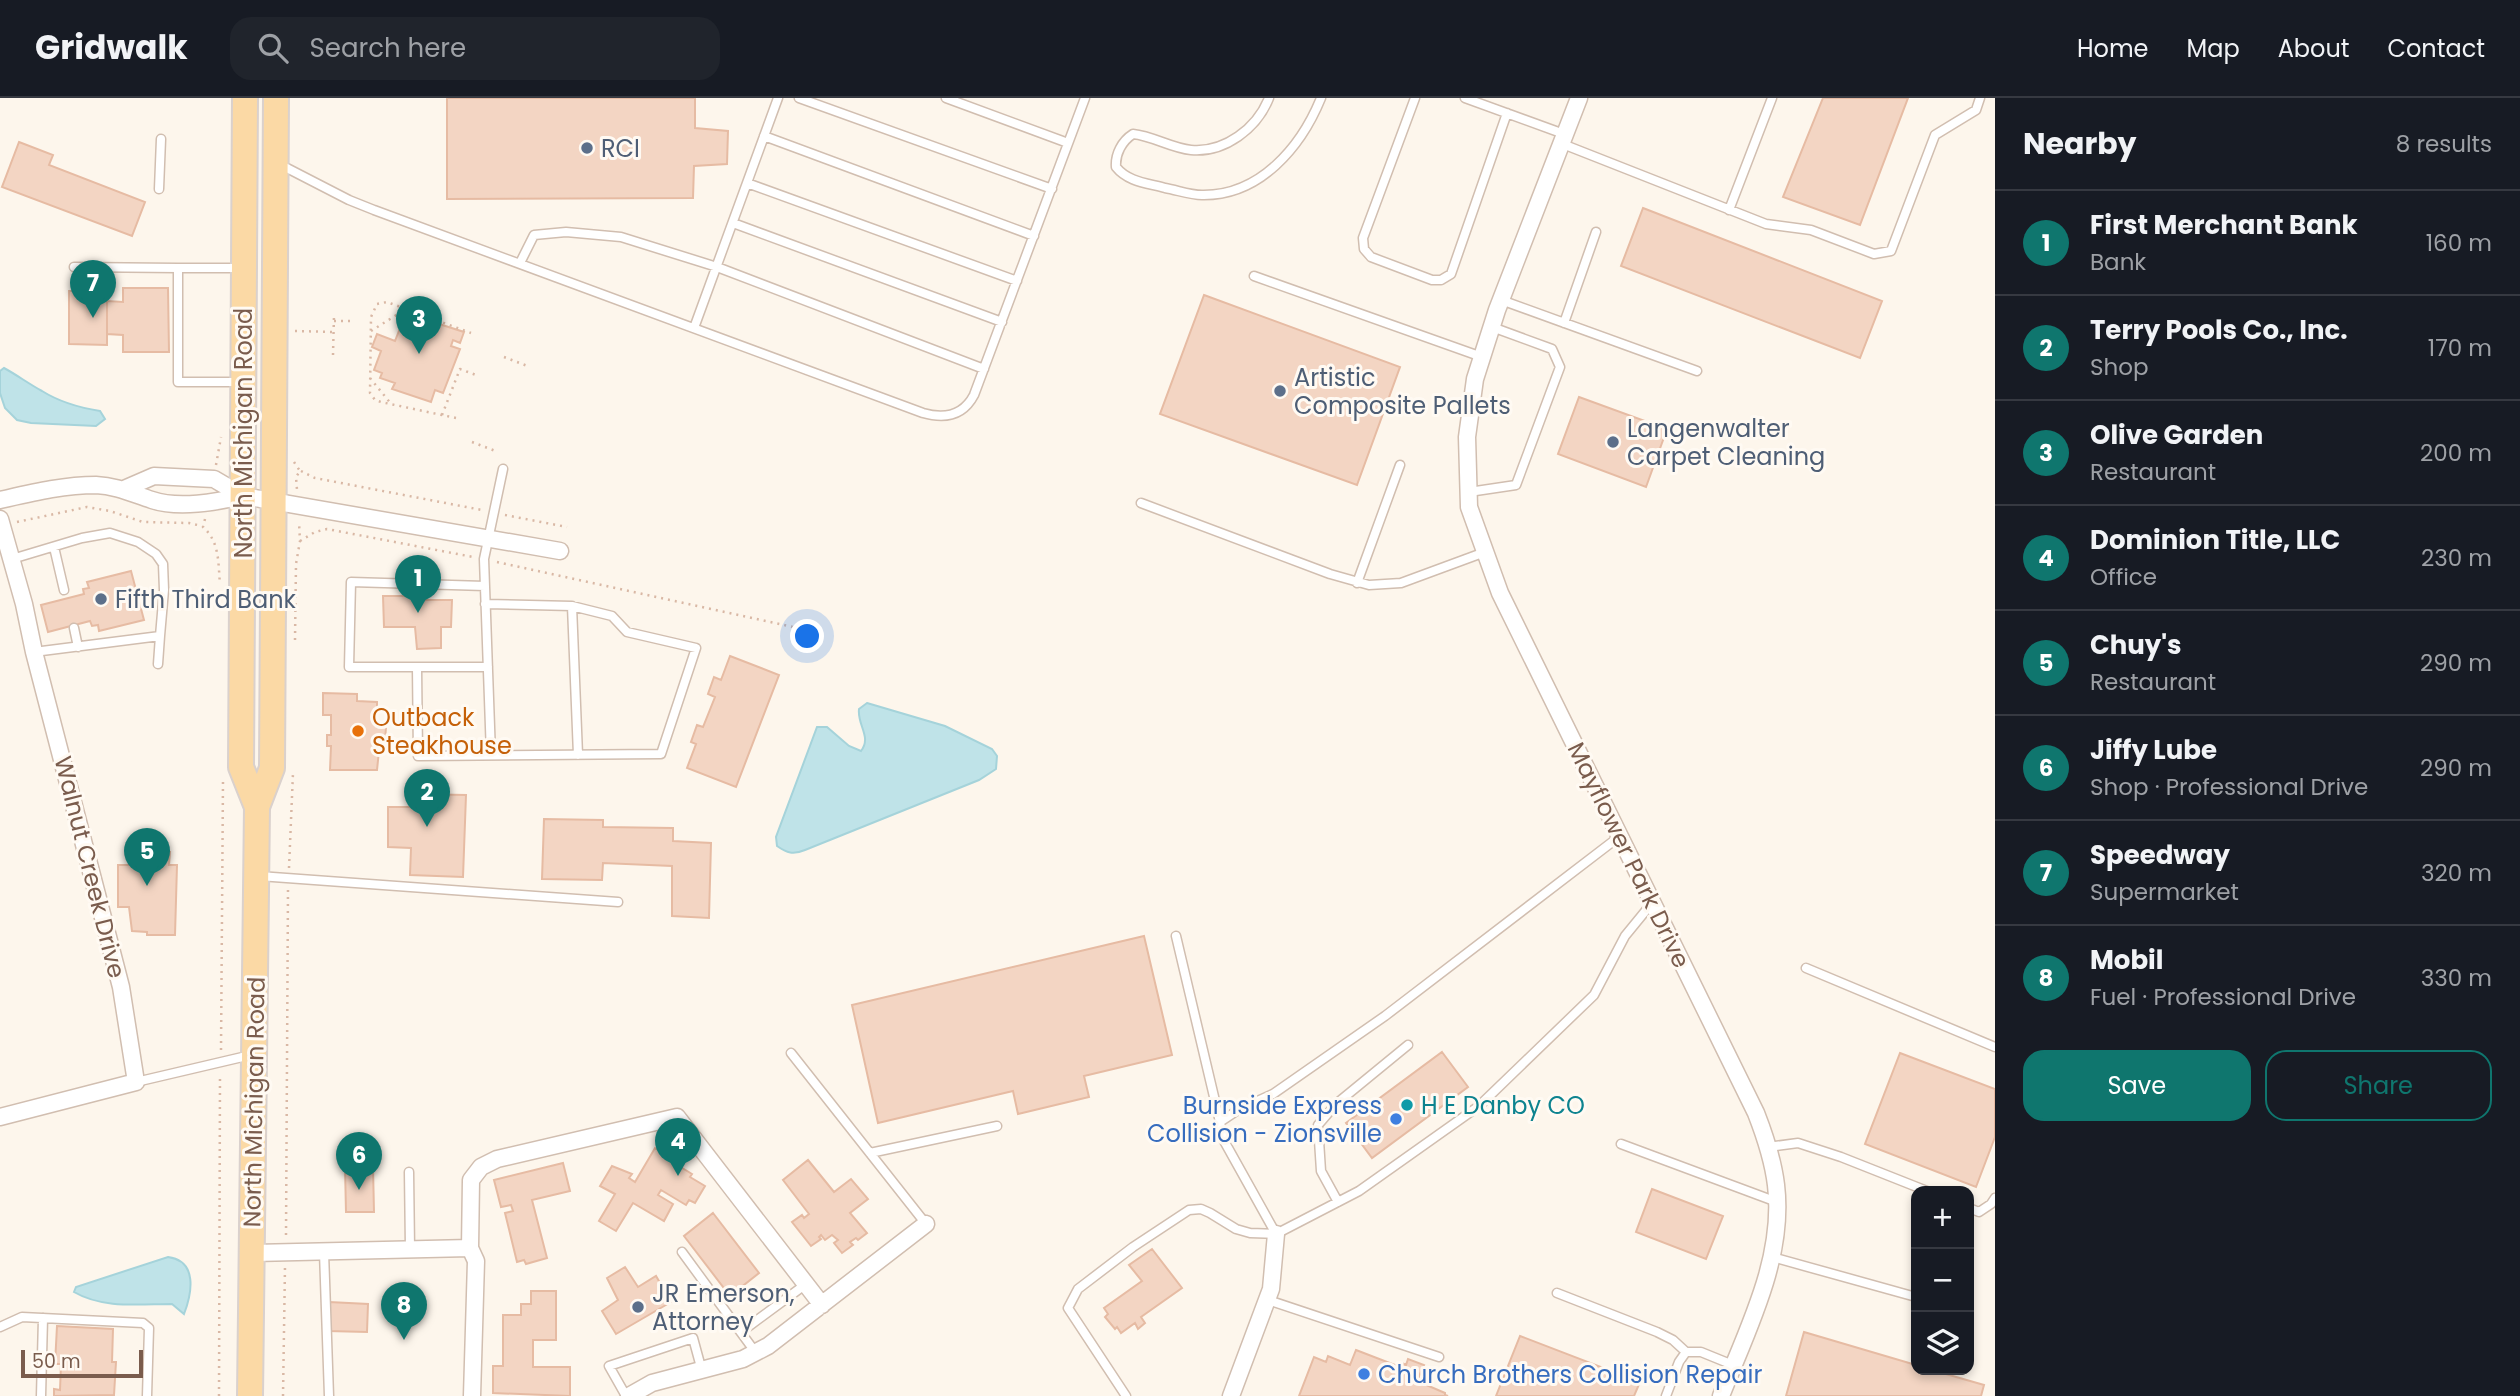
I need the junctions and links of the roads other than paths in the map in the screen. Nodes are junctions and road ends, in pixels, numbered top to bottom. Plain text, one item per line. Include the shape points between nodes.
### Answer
1 (245, 98) edge
2 (276, 98) edge
3 (778, 98) edge
4 (799, 98) edge
5 (946, 98) edge
6 (1084, 98) edge
7 (1269, 98) edge
8 (1321, 98) edge
9 (1415, 98) edge
10 (1465, 98) edge
11 (1578, 98) edge
12 (1772, 98) edge
13 (1980, 98) edge
14 (1507, 113) junction
15 (764, 136) junction
16 (1562, 138) junction
17 (161, 139) dead end
18 (1068, 143) junction
19 (275, 162) junction
20 (747, 183) junction
21 (159, 189) dead end
22 (1052, 189) junction
23 (1729, 209) junction
24 (733, 223) junction
25 (1596, 232) dead end
26 (1034, 236) junction
27 (520, 263) junction
28 (74, 267) dead end
29 (716, 267) junction
30 (178, 268) junction
31 (244, 268) junction
32 (1254, 276) dead end
33 (1017, 281) junction
34 (1499, 305) junction
35 (1002, 322) junction
36 (1564, 323) junction
37 (1492, 327) junction
38 (694, 328) junction
39 (1482, 357) junction
40 (984, 369) junction
41 (1697, 371) dead end
42 (243, 382) junction
43 (1400, 465) dead end
44 (503, 469) dead end
45 (124, 489) junction
46 (1469, 492) junction
47 (243, 496) junction
48 (0, 500) edge
49 (273, 501) junction
50 (1141, 503) dead end
51 (1, 522) edge
52 (488, 538) junction
53 (54, 547) junction
54 (560, 551) dead end
55 (1485, 552) junction
56 (12, 559) junction
57 (1357, 583) junction
58 (485, 586) junction
59 (64, 590) dead end
60 (485, 604) junction
61 (572, 606) junction
62 (74, 628) dead end
63 (160, 636) junction
64 (78, 647) junction
65 (34, 652) junction
66 (158, 664) dead end
67 (417, 667) junction
68 (488, 667) junction
69 (491, 755) junction
70 (578, 755) junction
71 (257, 807) junction
72 (1620, 836) junction
73 (256, 875) junction
74 (618, 902) dead end
75 (1653, 903) junction
76 (1176, 936) dead end
77 (1806, 968) dead end
78 (1408, 1045) dead end
79 (1995, 1047) edge
80 (791, 1053) dead end
81 (254, 1055) junction
82 (136, 1082) junction
83 (0, 1117) edge
84 (1220, 1122) junction
85 (997, 1126) dead end
86 (1621, 1144) dead end
87 (1768, 1147) junction
88 (870, 1153) junction
89 (409, 1171) dead end
90 (1914, 1186) edge
91 (1995, 1198) edge
92 (1338, 1202) junction
93 (1777, 1202) junction
94 (1974, 1210) edge
95 (926, 1224) joint
96 (1276, 1234) junction
97 (470, 1248) junction
98 (411, 1249) junction
99 (324, 1252) junction
100 (682, 1252) dead end
101 (252, 1253) junction
102 (1772, 1257) junction
103 (806, 1284) junction
104 (1557, 1293) dead end
105 (1911, 1296) edge
106 (1268, 1300) junction
107 (821, 1305) junction
108 (43, 1318) junction
109 (0, 1327) edge
110 (741, 1332) junction
111 (1686, 1352) junction
112 (756, 1353) junction
113 (1439, 1357) dead end
114 (1733, 1365) junction
115 (702, 1371) junction
116 (1235, 1395) edge
117 (41, 1396) edge
118 (147, 1396) edge
119 (250, 1396) edge
120 (329, 1396) edge
121 (472, 1396) edge
122 (628, 1396) edge
123 (1126, 1396) edge
124 (1666, 1396) edge
125 (1721, 1396) edge

1 - 31 main road, North Michigan Road
2 - 19 main road, North Michigan Road
3 - 15 lane
4 - 22 lane
5 - 18 lane
6 - 18 lane
7 - 8 lane via 1258,120 1212,148 1192,150 1133,134 1115,158 1116,167 1143,183 1200,196 1224,194 1283,160 1307,130
9 - 14 lane via 1363,238 1371,257 1432,280 1451,274
10 - 14 lane
11 - 16 street, Mayflower Park Drive
12 - 23 lane
13 - 23 lane via 1976,110 1935,135 1891,251 1874,254 1811,230 1766,224
14 - 16 lane
15 - 20 lane
15 - 26 lane
16 - 23 lane
16 - 34 street, Mayflower Park Drive
17 - 21 lane
18 - 22 lane
19 - 27 lane via 349,200
19 - 49 main road, North Michigan Road
20 - 24 lane
20 - 33 lane
22 - 26 lane
24 - 29 lane
24 - 35 lane
25 - 36 lane
26 - 33 lane
27 - 29 lane via 534,234 566,232 621,237
27 - 38 lane
28 - 30 lane
29 - 38 lane
29 - 40 lane
30 - 31 lane
30 - 42 lane via 178,382
31 - 42 main road, North Michigan Road
32 - 39 lane
33 - 35 lane
34 - 36 lane
34 - 37 street, Mayflower Park Drive
35 - 40 lane
36 - 41 lane
37 - 39 street, Mayflower Park Drive
37 - 46 lane via 1552,348 1560,367 1516,485
38 - 40 lane via 932,416 953,415 967,407
39 - 46 street, Mayflower Park Drive via 1467,437
42 - 47 main road, North Michigan Road
43 - 57 lane
44 - 52 lane
45 - 47 street via 155,501 208,504
45 - 47 street via 154,476 214,479
45 - 48 street via 68,487
46 - 55 street, Mayflower Park Drive via 1469,507
47 - 49 street
47 - 71 main road, North Michigan Road via 241,767
49 - 52 street
49 - 71 main road, North Michigan Road via 272,768
50 - 57 lane
51 - 56 street, Walnut Creek Drive
52 - 54 street
52 - 58 lane
53 - 56 lane
53 - 59 lane
53 - 63 lane via 110,533 156,554 163,564
55 - 57 lane via 1401,583
55 - 72 street, Mayflower Park Drive via 1500,593
56 - 65 street, Walnut Creek Drive
58 - 60 lane
58 - 67 lane via 351,582 349,667
60 - 61 lane
60 - 68 lane
61 - 70 lane
61 - 70 lane via 612,616 627,632 696,648 661,754
62 - 64 lane
63 - 64 lane
63 - 66 lane
64 - 65 lane
65 - 82 street, Walnut Creek Drive via 121,987
67 - 68 lane
67 - 69 lane via 418,756
68 - 69 lane
69 - 70 lane
71 - 73 main road, North Michigan Road
72 - 75 street, Mayflower Park Drive
72 - 84 lane via 1385,1016 1273,1094
73 - 74 lane
73 - 81 main road, North Michigan Road
75 - 87 street, Mayflower Park Drive via 1756,1113
75 - 92 lane via 1625,936 1594,995 1479,1106
76 - 84 lane
77 - 79 lane
78 - 92 lane via 1336,1104 1318,1125 1321,1171
80 - 88 lane
81 - 82 lane
81 - 101 main road, North Michigan Road
82 - 83 street
84 - 96 lane via 1223,1139
85 - 88 lane
86 - 93 lane
87 - 90 lane via 1798,1143
87 - 93 street, Mayflower Park Drive
88 - 95 lane
89 - 98 lane
91 - 94 lane via 1979,1212
92 - 96 lane
93 - 102 street, Mayflower Park Drive
95 - 107 street
96 - 106 street
96 - 123 lane via 1250,1233 1201,1209 1189,1210 1079,1289 1068,1308
97 - 98 street
97 - 103 street via 471,1180 481,1167 497,1158 677,1117
97 - 121 street via 476,1261
98 - 99 street
99 - 101 street
99 - 120 lane
100 - 110 lane
101 - 119 main road, North Michigan Road
102 - 105 lane
102 - 114 street, Mayflower Park Drive
103 - 107 street
103 - 110 lane
104 - 111 lane via 1657,1332
106 - 113 lane
106 - 116 street
107 - 112 street
108 - 109 lane via 22,1317
108 - 117 lane
108 - 118 lane via 143,1323 149,1328
110 - 112 lane
111 - 114 lane via 1701,1352
111 - 124 lane
112 - 115 street
114 - 125 street, Mayflower Park Drive
115 - 122 street via 652,1384
115 - 122 lane via 693,1338 609,1366

